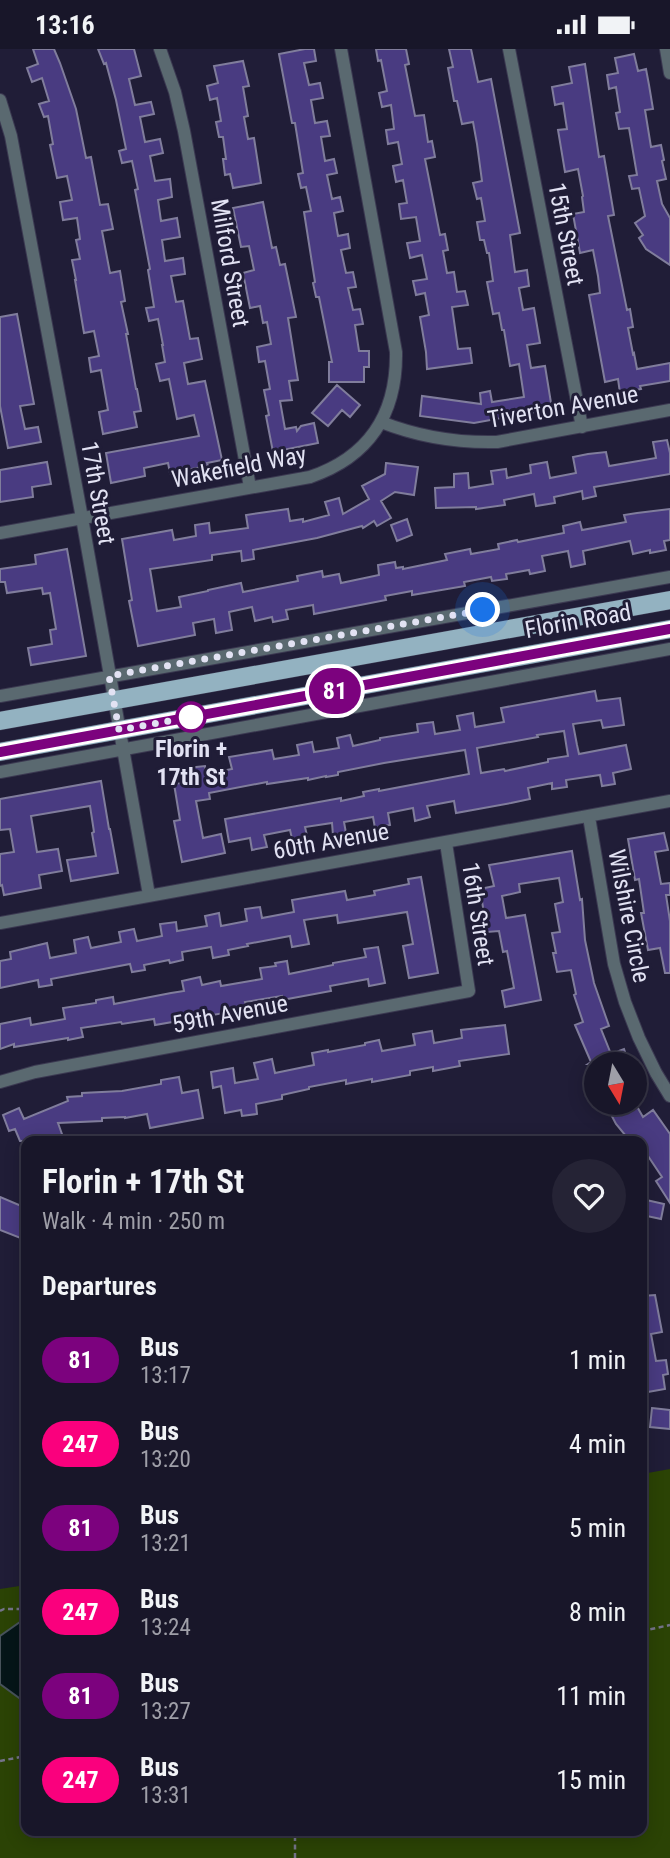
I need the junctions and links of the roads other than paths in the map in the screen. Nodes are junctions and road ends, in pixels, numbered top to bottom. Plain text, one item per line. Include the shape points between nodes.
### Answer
1 (160, 49) edge
2 (341, 49) edge
3 (509, 49) edge
4 (666, 49) edge
5 (670, 73) edge
6 (0, 100) edge
7 (670, 410) edge
8 (381, 422) junction
9 (582, 427) junction
10 (250, 487) junction
11 (82, 518) junction
12 (0, 533) edge
13 (670, 577) edge
14 (670, 600) edge
15 (670, 629) edge
16 (670, 649) edge
17 (109, 676) junction
18 (0, 696) edge
19 (114, 701) junction
20 (0, 721) edge
21 (119, 730) junction
22 (122, 749) junction
23 (0, 752) edge
24 (0, 772) edge
25 (670, 801) edge
26 (589, 817) junction
27 (446, 843) junction
28 (149, 895) junction
29 (0, 923) edge
30 (469, 991) joint
31 (0, 1082) edge
32 (670, 1096) edge

1 - 10 street, Milford Street via 184,131
2 - 8 street, Wakefield Way via 396,352 393,392
3 - 9 street, 15th Street
4 - 5 street
6 - 11 street, 17th Street
7 - 9 street, Tiverton Avenue
8 - 9 street, Tiverton Avenue via 423,436 472,443
8 - 10 street, Wakefield Way via 359,450 325,471
10 - 11 street, Wakefield Way
11 - 12 street, Wakefield Way
11 - 17 street, 17th Street
13 - 17 street, Florin Road
14 - 19 main road, Florin Road
15 - 21 main road, Florin Road
16 - 22 street, Florin Road
17 - 18 street, Florin Road
17 - 19 street, 17th Street
19 - 20 main road, Florin Road
19 - 21 street, 17th Street
21 - 22 street, 17th Street
21 - 23 main road, Florin Road
22 - 24 street, Florin Road
22 - 28 street, 17th Street
25 - 26 street, 60th Avenue
26 - 27 street, 60th Avenue
26 - 32 street, Wilshire Circle via 614,964 625,1002
27 - 28 street, 60th Avenue
27 - 30 street, 16th Street
28 - 29 street, 60th Avenue
30 - 31 street, 59th Avenue

